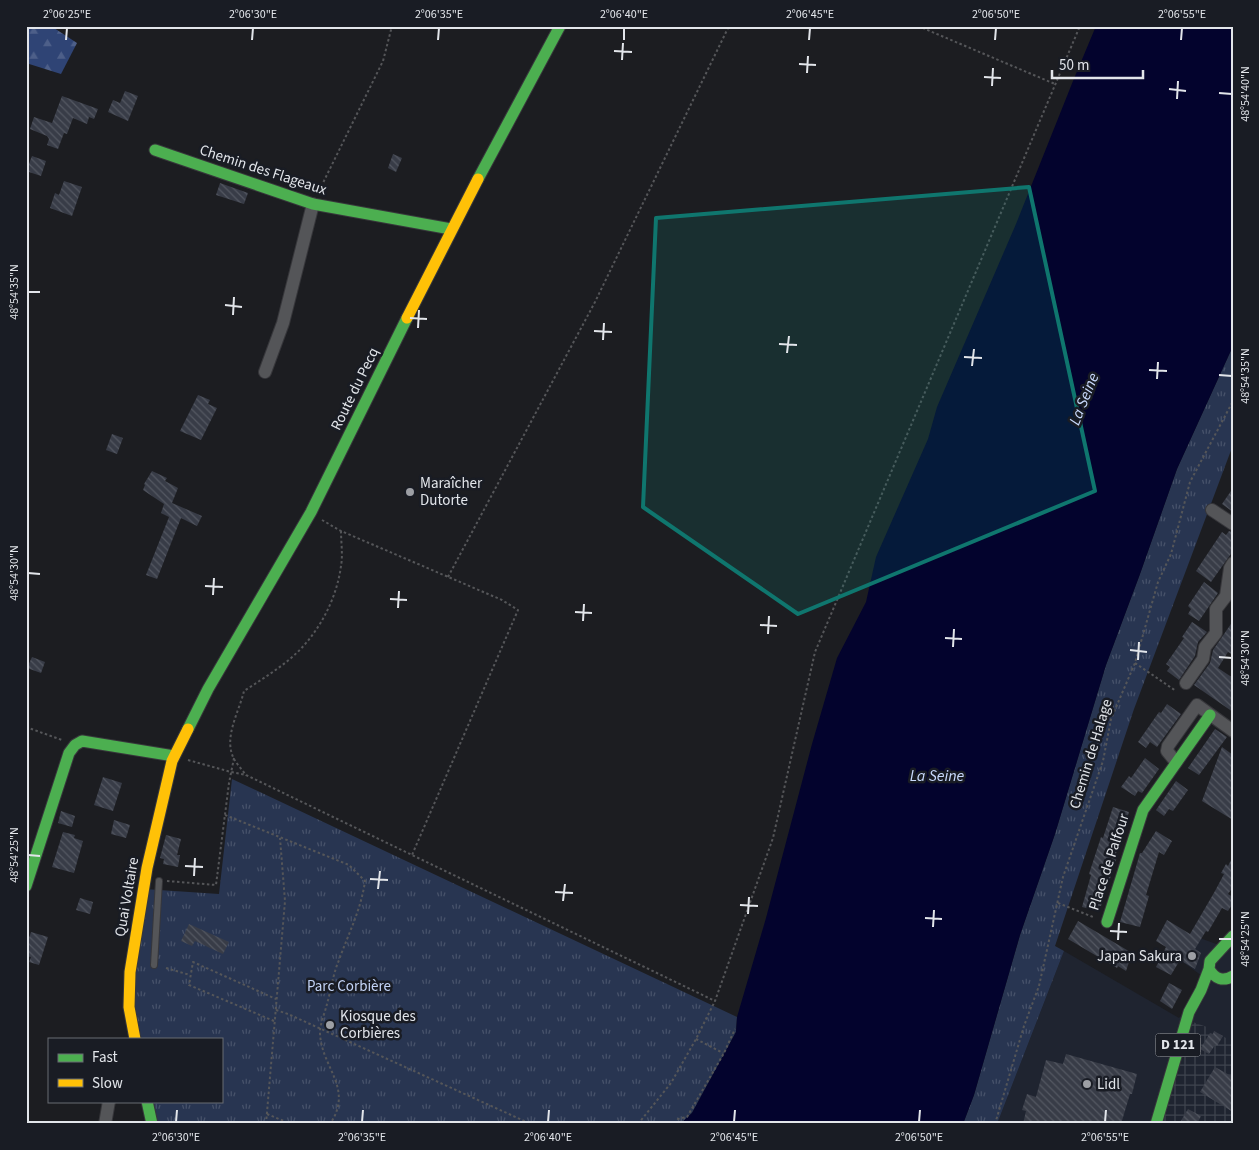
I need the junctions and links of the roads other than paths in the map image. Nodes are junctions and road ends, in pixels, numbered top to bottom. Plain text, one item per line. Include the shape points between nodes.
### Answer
1 (560, 26) edge
2 (156, 150) dead end
3 (313, 204) junction
4 (451, 229) junction
5 (265, 372) dead end
6 (1212, 510) dead end
7 (1233, 524) edge
8 (1233, 564) edge
9 (1183, 688) road end
10 (1210, 715) junction
11 (1233, 731) edge
12 (173, 758) junction
13 (1176, 762) junction
14 (160, 881) road end
15 (26, 886) edge
16 (1107, 922) road end
17 (1233, 936) edge
18 (1219, 953) junction
19 (1232, 953) edge
20 (154, 965) dead end
21 (1209, 969) junction
22 (1220, 985) edge
23 (132, 1037) edge
24 (109, 1102) edge
25 (146, 1102) edge
26 (105, 1124) edge
27 (151, 1124) edge
28 (1156, 1124) edge
29 (1165, 1124) edge

1 - 4 main road, Route du Pecq
2 - 3 main road, Chemin des Flageaux
3 - 4 main road, Chemin des Flageaux
3 - 5 street via 283,323
4 - 12 main road, Route du Pecq via 311,512 208,689
6 - 7 street
8 - 9 street via 1226,596 1216,609 1216,633
10 - 11 street
10 - 13 main road, Place de Palfour
10 - 13 street via 1196,705 1168,746 1167,751
12 - 15 main road via 82,741 71,748
12 - 23 main road, Quai Voltaire via 146,868 130,972
13 - 16 main road, Place de Palfour via 1143,810
14 - 20 lane
17 - 18 main road
18 - 19 main road
18 - 21 main road via 1212,958
21 - 22 main road
21 - 28 main road, D 121 via 1183,1030
22 - 29 main road, D 121 via 1196,1018 1188,1037
24 - 26 street
25 - 27 main road

